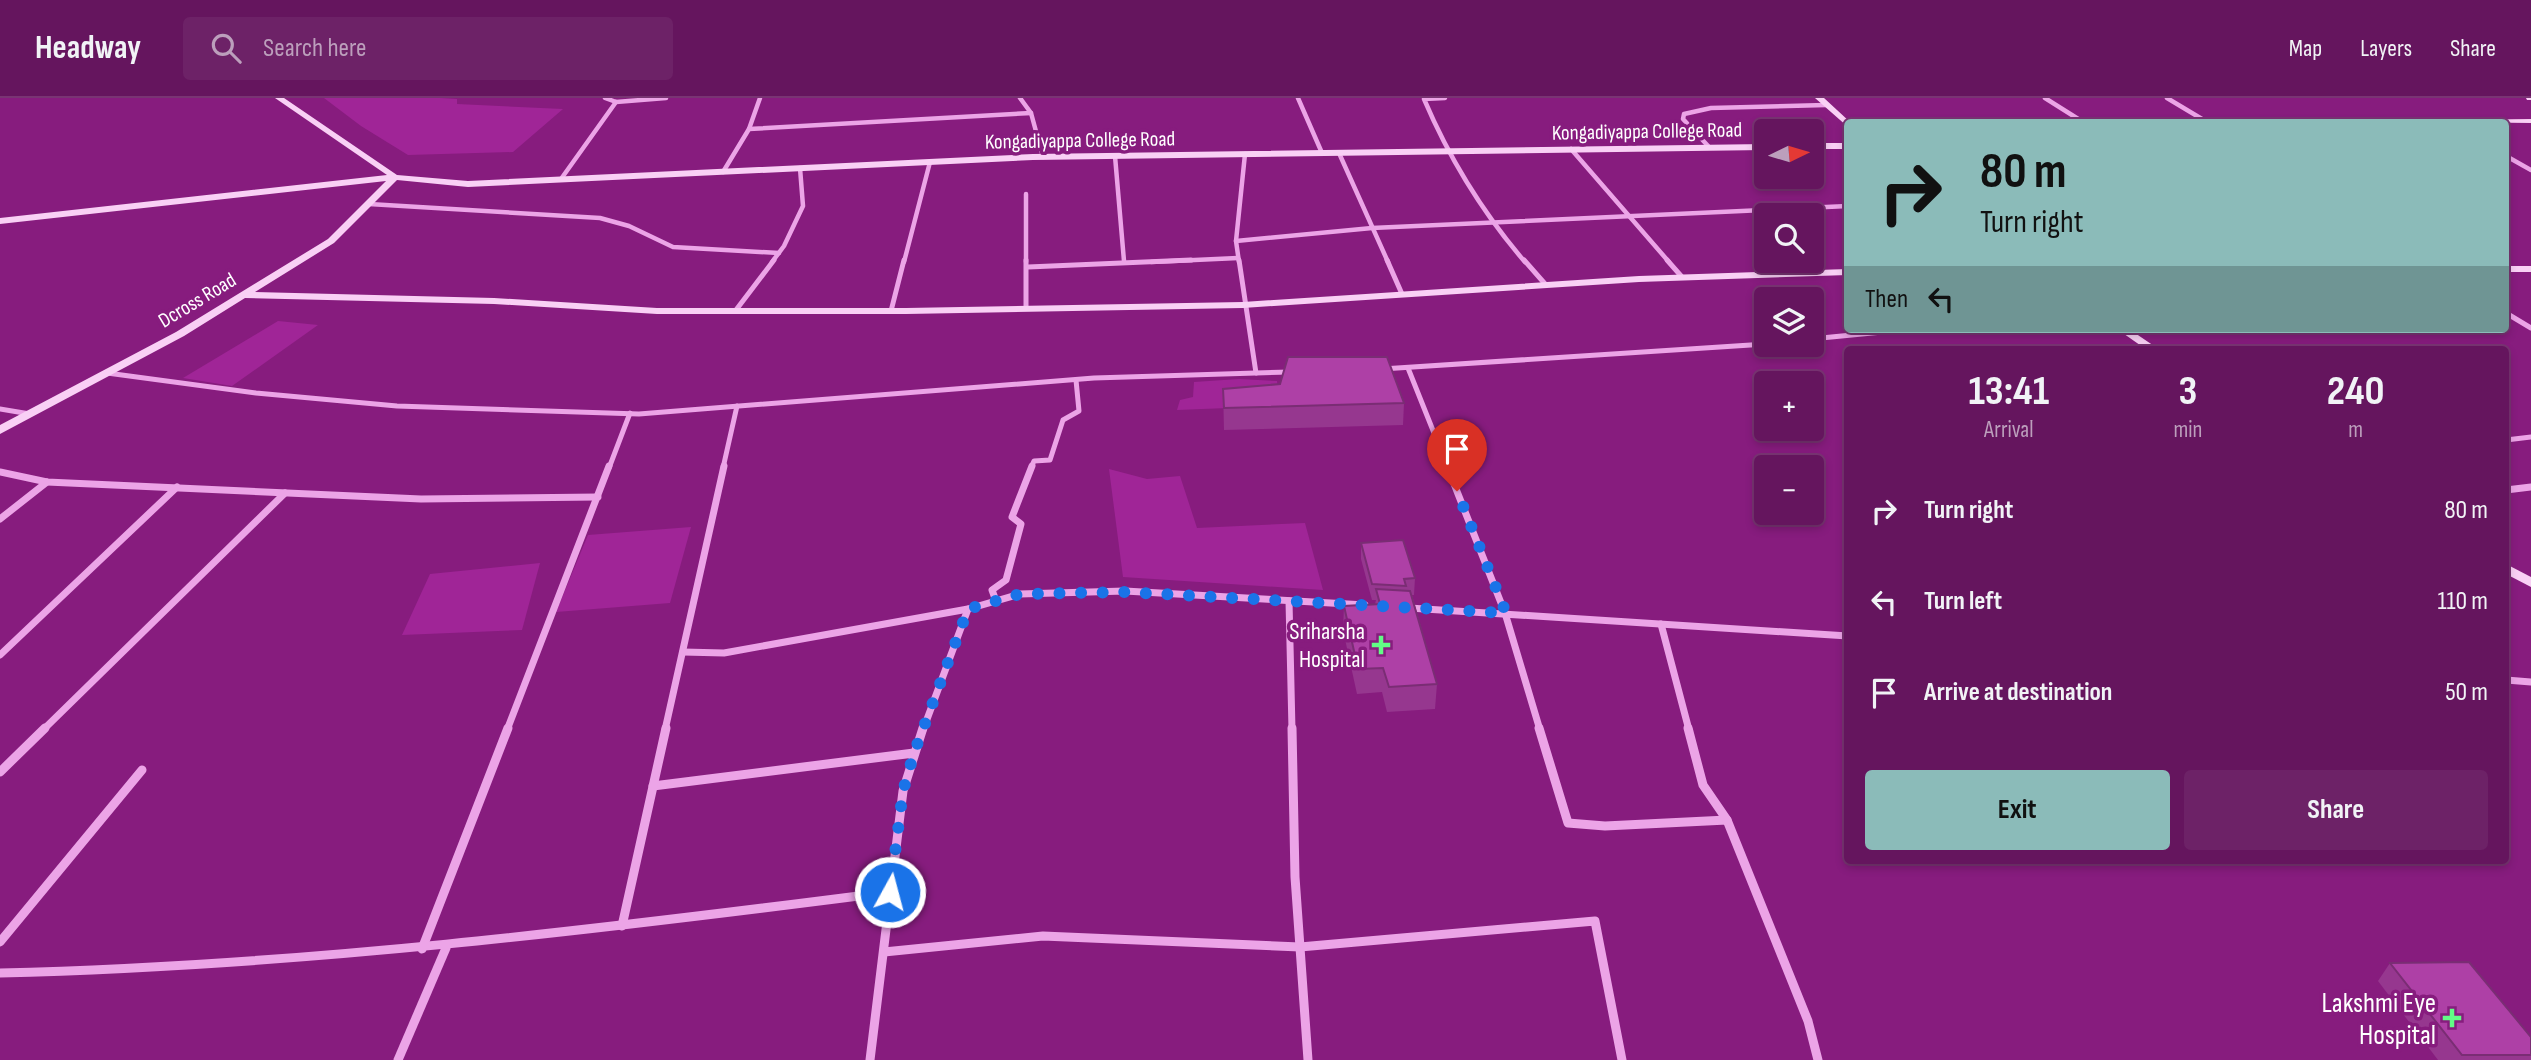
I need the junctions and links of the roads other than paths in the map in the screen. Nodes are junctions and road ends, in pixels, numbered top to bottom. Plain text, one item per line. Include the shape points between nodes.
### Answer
1 (279, 98) edge
2 (605, 98) edge
3 (666, 98) edge
4 (760, 98) edge
5 (1020, 98) edge
6 (1298, 98) edge
7 (1445, 98) edge
8 (2045, 98) edge
9 (2167, 98) edge
10 (1822, 101) edge
11 (616, 102) junction
12 (1031, 113) junction
13 (2078, 119) edge
14 (2202, 119) edge
15 (1844, 121) edge
16 (2509, 121) edge
17 (2531, 121) edge
18 (749, 129) junction
19 (1824, 146) edge
20 (1844, 146) edge
21 (1754, 147) edge
22 (1709, 148) junction
23 (1572, 149) junction
24 (1446, 151) junction
25 (1322, 153) junction
26 (1339, 153) junction
27 (1245, 154) junction
28 (1115, 156) junction
29 (1043, 157) junction
30 (2509, 158) edge
31 (930, 162) junction
32 (800, 168) junction
33 (2531, 170) edge
34 (723, 172) junction
35 (395, 177) junction
36 (561, 179) junction
37 (1026, 194) dead end
38 (369, 204) junction
39 (1844, 206) edge
40 (1629, 216) junction
41 (0, 221) edge
42 (1492, 224) junction
43 (1372, 228) junction
44 (1236, 241) junction
45 (779, 253) junction
46 (1238, 258) junction
47 (1124, 261) junction
48 (1028, 267) junction
49 (2509, 269) edge
50 (2531, 269) edge
51 (1844, 272) edge
52 (1682, 277) junction
53 (1546, 285) junction
54 (1402, 294) junction
55 (243, 295) junction
56 (1243, 304) junction
57 (1026, 309) junction
58 (736, 310) junction
59 (891, 311) junction
60 (2509, 315) edge
61 (2531, 328) edge
62 (1872, 333) edge
63 (2128, 333) edge
64 (1824, 338) edge
65 (1754, 345) edge
66 (2148, 346) edge
67 (1380, 369) edge
68 (1408, 369) junction
69 (1297, 372) edge
70 (107, 373) junction
71 (1256, 373) junction
72 (1076, 380) junction
73 (737, 406) junction
74 (0, 409) edge
75 (630, 413) junction
76 (30, 414) junction
77 (0, 430) edge
78 (2531, 437) edge
79 (2509, 440) edge
80 (0, 472) edge
81 (47, 482) junction
82 (177, 487) junction
83 (2531, 487) edge
84 (2509, 490) edge
85 (285, 493) junction
86 (598, 497) junction
87 (0, 519) edge
88 (2509, 570) edge
89 (2531, 583) edge
90 (996, 601) junction
91 (1289, 601) junction
92 (1370, 606) edge
93 (1397, 607) edge
94 (968, 609) junction
95 (1506, 613) junction
96 (1661, 624) junction
97 (1844, 636) edge
98 (683, 652) junction
99 (0, 655) edge
100 (2509, 680) edge
101 (2531, 682) edge
102 (914, 753) junction
103 (142, 770) dead end
104 (0, 772) edge
105 (653, 786) junction
106 (1727, 820) junction
107 (890, 892) junction
108 (622, 926) junction
109 (0, 942) edge
110 (1300, 947) junction
111 (446, 948) junction
112 (422, 949) junction
113 (884, 952) junction
114 (0, 973) edge
115 (398, 1060) edge
116 (870, 1060) edge
117 (1308, 1060) edge
118 (1622, 1060) edge
119 (1818, 1060) edge

1 - 35 street
2 - 11 street
3 - 11 street
4 - 18 street
5 - 12 street
6 - 25 street
7 - 24 street via 1424,99
8 - 13 street
9 - 14 street
10 - 15 street
10 - 22 street via 1711,108 1685,114 1683,119
11 - 36 street
12 - 18 street
12 - 29 street
16 - 17 street
18 - 34 street
19 - 20 street
21 - 22 street, Kongadiyappa College Road
22 - 23 street, Kongadiyappa College Road
23 - 24 street, Kongadiyappa College Road
23 - 40 street
24 - 26 street, Kongadiyappa College Road
24 - 42 street
25 - 26 street, Kongadiyappa College Road
25 - 27 street, Kongadiyappa College Road
26 - 43 street
27 - 28 street, Kongadiyappa College Road
27 - 44 street
28 - 29 street, Kongadiyappa College Road
28 - 47 street
29 - 31 street, Kongadiyappa College Road
30 - 33 street
31 - 32 street, Kongadiyappa College Road
31 - 59 street
32 - 34 street, Kongadiyappa College Road
32 - 45 street via 803,206
34 - 36 street, Kongadiyappa College Road
35 - 36 street, Kongadiyappa College Road via 468,184
35 - 38 street, Dcross Road
35 - 41 street, Kongadiyappa College Road
37 - 48 street via 1023,233
38 - 45 street via 600,218 673,247
38 - 55 street, Dcross Road via 331,241
39 - 40 street
40 - 42 street
40 - 52 street
42 - 43 street
42 - 53 street
43 - 44 street
43 - 54 street
44 - 46 street
45 - 58 street
46 - 47 street
46 - 56 street
47 - 48 street
48 - 57 street
49 - 50 street
51 - 52 street
52 - 53 street
53 - 54 street
54 - 56 street
55 - 58 street
55 - 70 street, Dcross Road
56 - 57 street
56 - 71 street
57 - 59 street
58 - 59 street
60 - 61 street
62 - 64 street
63 - 66 street
65 - 68 street
67 - 68 street
68 - 95 street
69 - 71 street
70 - 75 street via 397,406
70 - 76 street, Dcross Road
71 - 72 street
72 - 73 street
72 - 90 street via 1079,411 1063,420 1050,460 1034,461 1012,517 1021,524 1006,580 992,590
73 - 75 street
73 - 98 street
74 - 76 street
75 - 86 street
76 - 77 street, Dcross Road
78 - 79 street
80 - 81 street
81 - 82 street
81 - 87 street
82 - 85 street
82 - 99 street
83 - 84 street
85 - 86 street via 421,499
85 - 104 street
86 - 112 street
88 - 89 street
90 - 91 street via 1020,594 1125,592
90 - 94 street
91 - 92 street
91 - 110 street
93 - 95 street
94 - 98 street via 724,653
94 - 102 street
95 - 96 street
95 - 106 street via 1568,823 1605,826
96 - 97 street
96 - 106 street via 1703,785
98 - 105 street
100 - 101 street
102 - 105 street
102 - 107 street via 903,791
103 - 109 street
105 - 108 street
106 - 119 street via 1808,1021
107 - 108 street
107 - 113 street
108 - 111 street
110 - 113 street via 1043,936
110 - 117 street
110 - 118 street via 1595,920
111 - 112 street
111 - 115 street
112 - 114 street via 100,972
113 - 116 street

